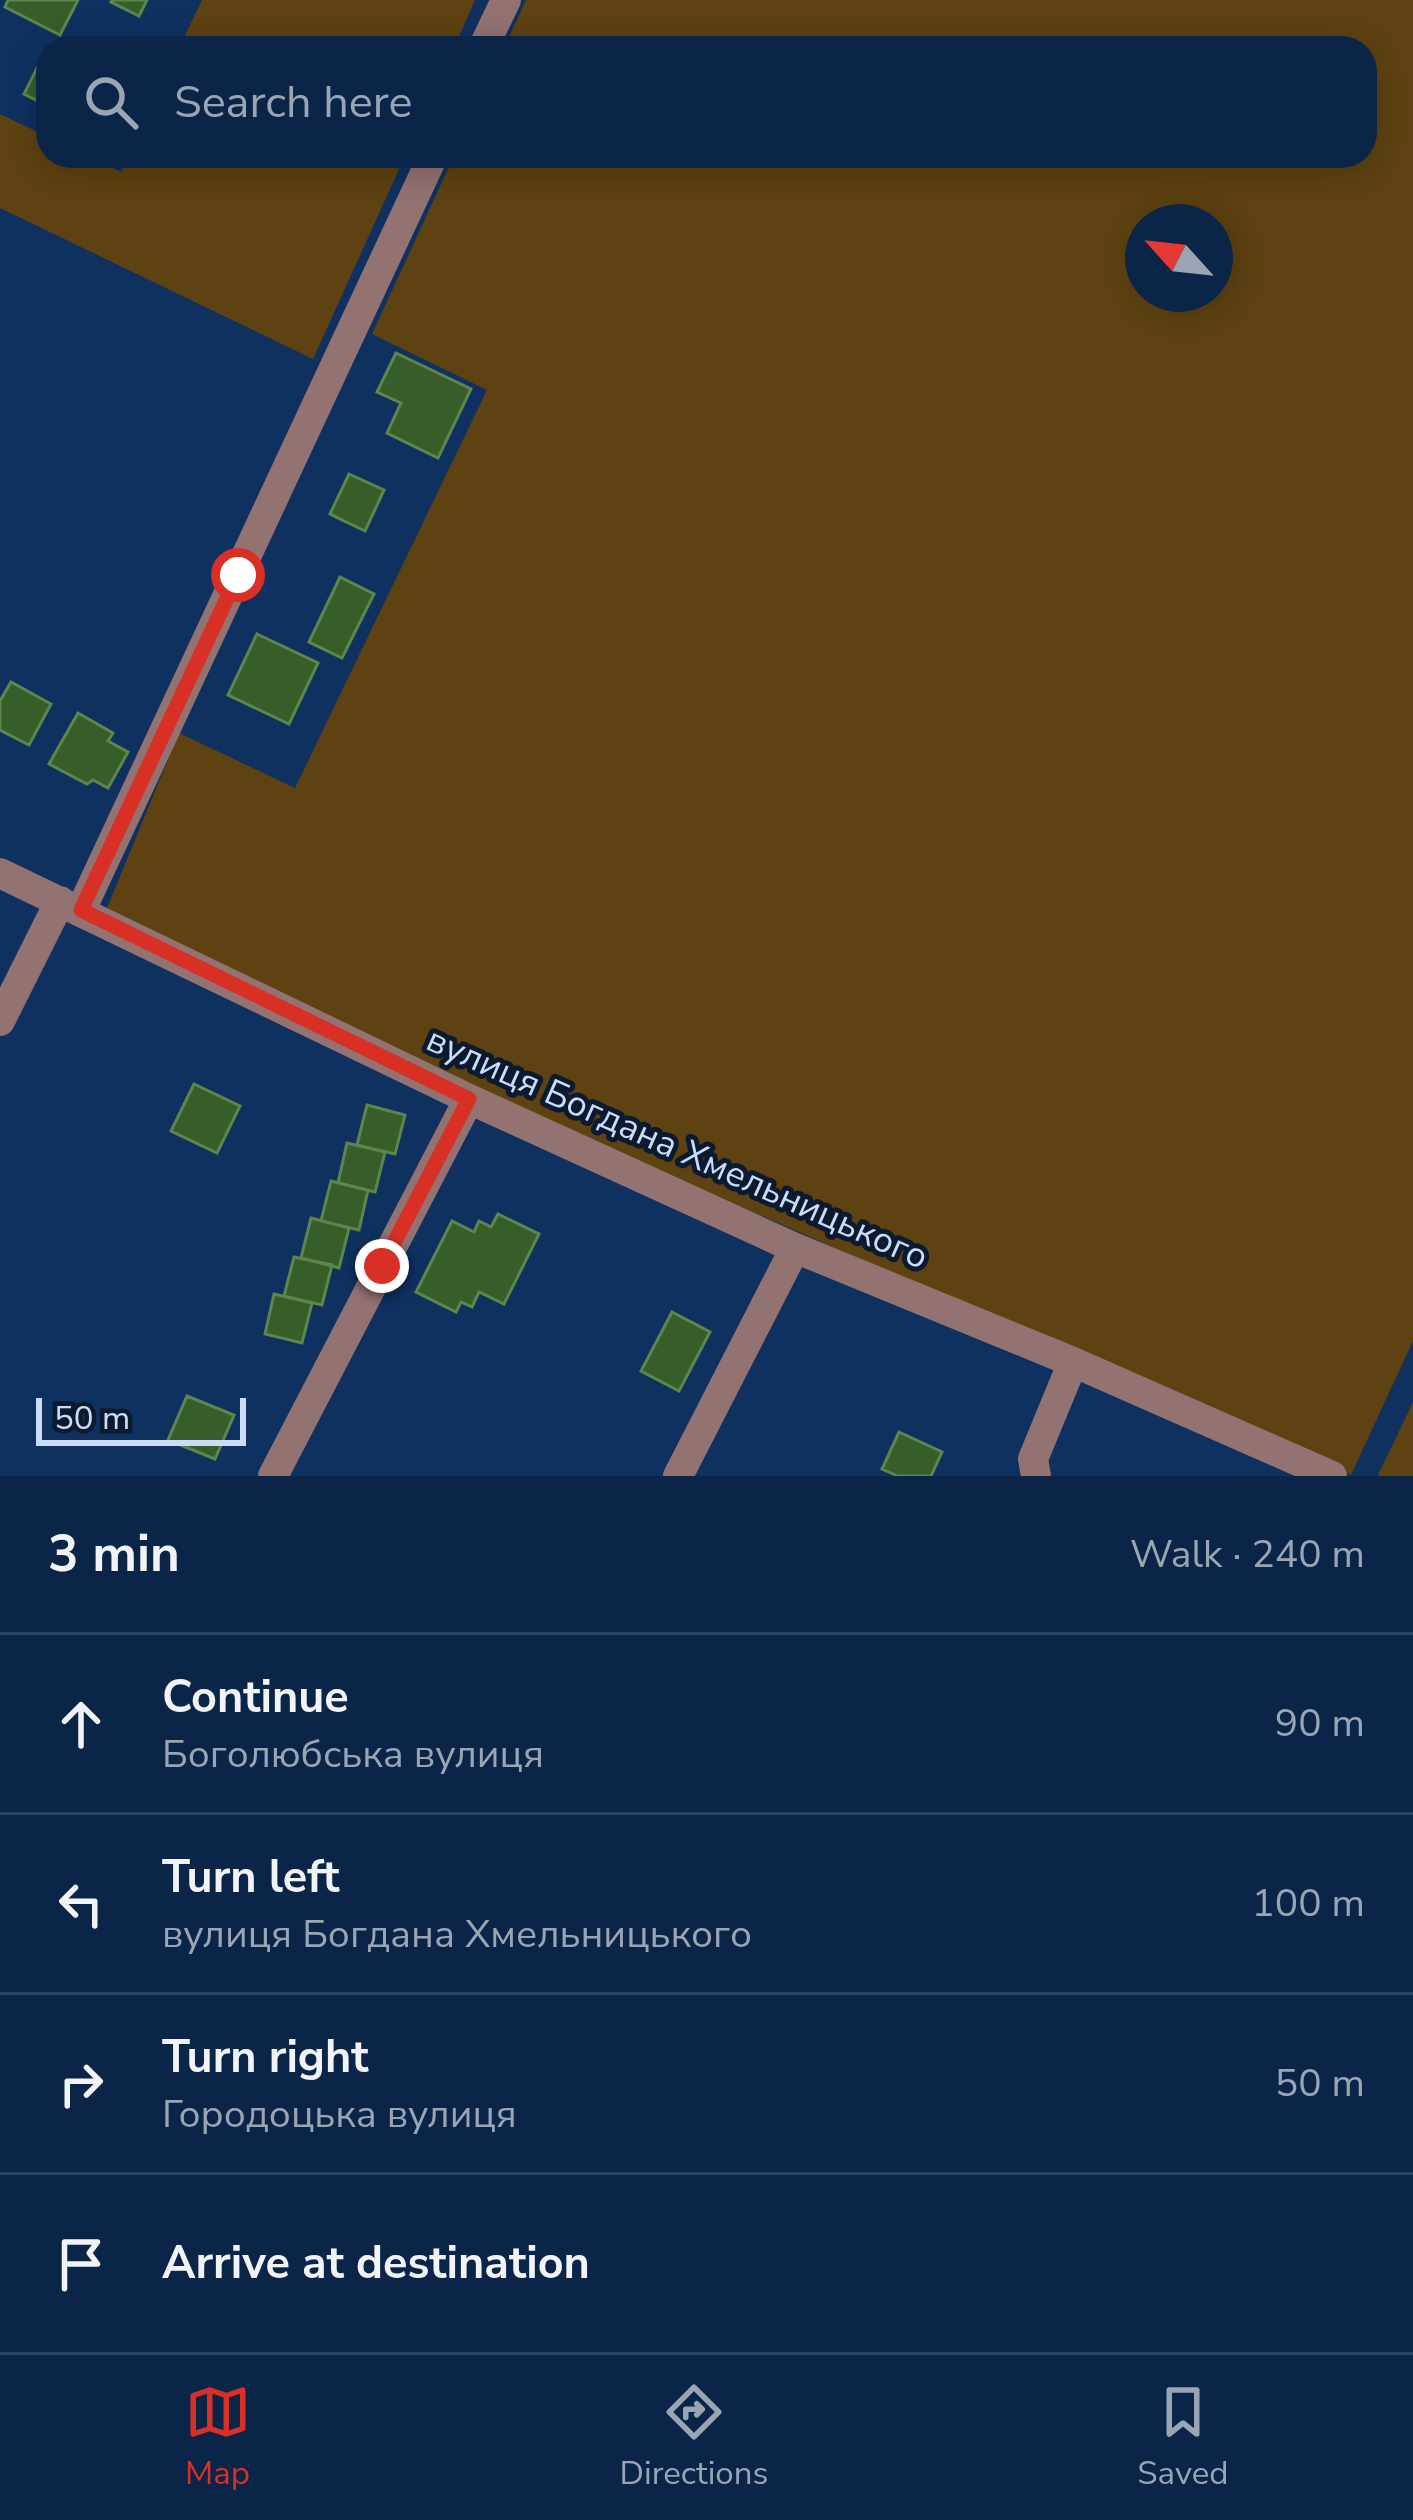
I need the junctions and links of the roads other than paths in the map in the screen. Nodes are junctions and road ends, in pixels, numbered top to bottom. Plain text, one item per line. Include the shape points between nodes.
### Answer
1 (506, 0) edge
2 (490, 36) edge
3 (427, 168) edge
4 (0, 873) edge
5 (71, 905) junction
6 (0, 1022) edge
7 (469, 1099) junction
8 (794, 1248) junction
9 (1073, 1361) junction
10 (273, 1476) edge
11 (678, 1476) edge
12 (1036, 1476) edge
13 (1332, 1476) edge

1 - 2 street
3 - 5 street
4 - 5 street, вулиця Богдана Хмельницького
5 - 6 street
5 - 7 street, вулиця Богдана Хмельницького
7 - 8 street, вулиця Богдана Хмельницького
7 - 10 street
8 - 9 street, вулиця Богдана Хмельницького
8 - 11 street
9 - 12 street via 1033,1459
9 - 13 street, вулиця Богдана Хмельницького

